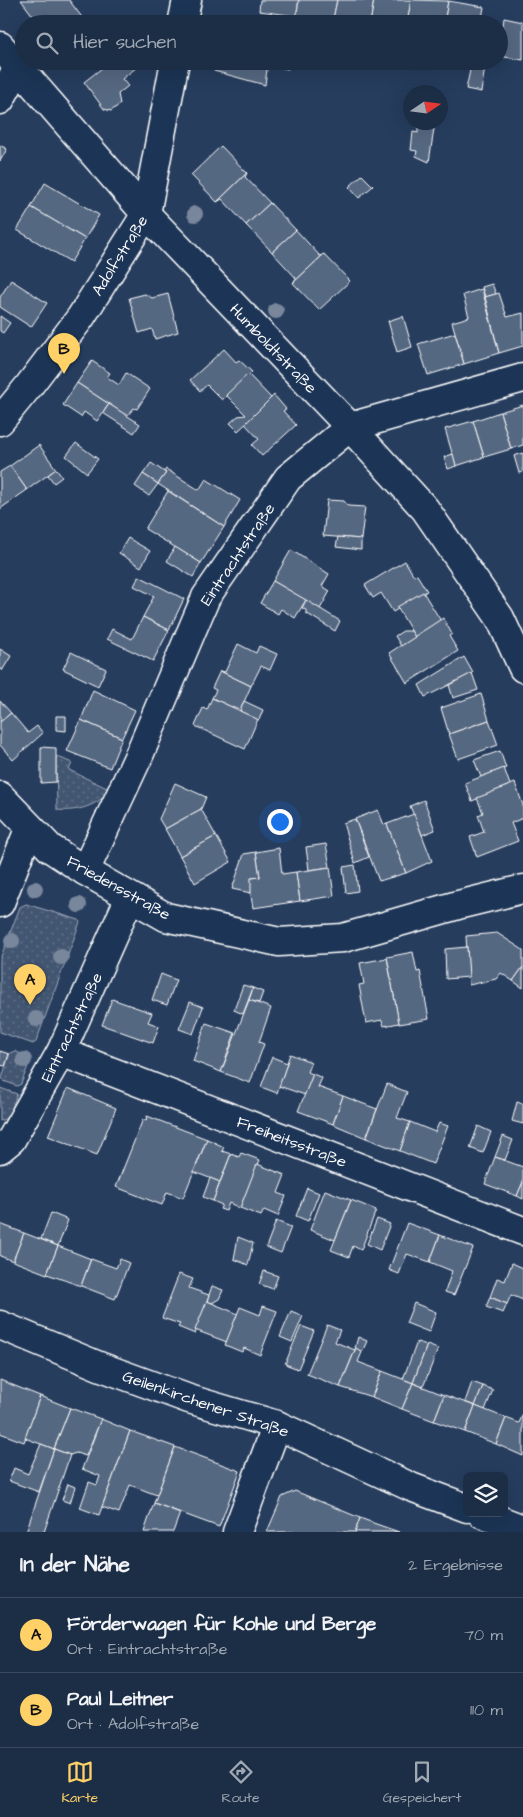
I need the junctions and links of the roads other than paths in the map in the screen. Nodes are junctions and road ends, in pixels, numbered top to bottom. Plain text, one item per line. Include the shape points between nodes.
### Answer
1 (187, 0) edge
2 (184, 15) edge
3 (0, 46) edge
4 (15, 65) edge
5 (17, 70) edge
6 (19, 70) edge
7 (173, 70) edge
8 (0, 100) edge
9 (146, 214) junction
10 (523, 378) edge
11 (0, 421) edge
12 (350, 427) junction
13 (523, 668) edge
14 (0, 796) edge
15 (29, 829) junction
16 (85, 871) junction
17 (523, 889) edge
18 (130, 897) junction
19 (0, 903) edge
20 (61, 1052) junction
21 (0, 1149) edge
22 (523, 1231) edge
23 (0, 1325) edge
24 (277, 1425) junction
25 (463, 1507) edge
26 (492, 1517) edge
27 (523, 1529) edge
28 (237, 1532) edge

1 - 2 street
3 - 4 street, Humboldtstraße
5 - 8 street
6 - 9 street, Humboldtstraße
7 - 9 street, Adolfstraße
9 - 11 street, Adolfstraße via 80,317
9 - 12 street, Humboldtstraße
10 - 12 street, Eintrachtstraße
12 - 13 street, Humboldtstraße via 425,509 500,618
12 - 16 street, Eintrachtstraße via 288,478 206,596 140,753
14 - 15 street, Friedensstraße
15 - 16 street, Friedensstraße via 50,848
15 - 19 street
16 - 18 street, Friedensstraße
17 - 18 street, Friedensstraße via 343,938 279,942 166,917
18 - 20 street, Eintrachtstraße
20 - 21 street, Eintrachtstraße via 11,1140
20 - 22 street, Freiheitsstraße
23 - 24 street, Geilenkirchener Straße via 189,1399
24 - 25 street, Geilenkirchener Straße via 410,1487
24 - 28 street
26 - 27 street

